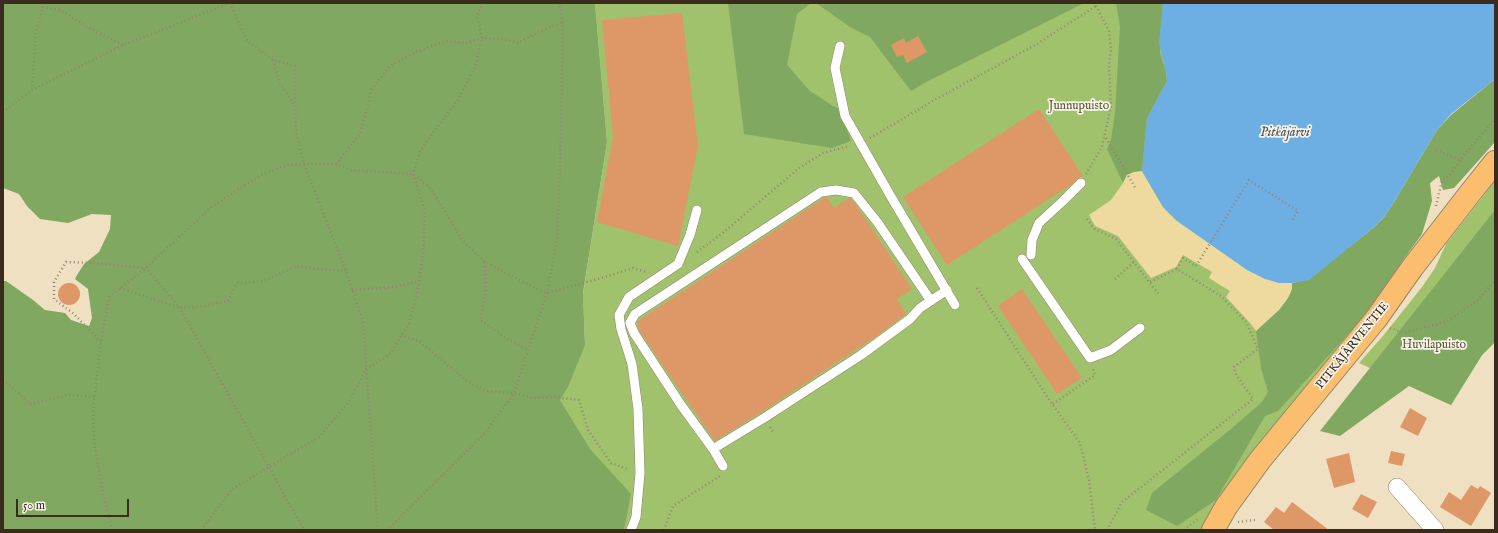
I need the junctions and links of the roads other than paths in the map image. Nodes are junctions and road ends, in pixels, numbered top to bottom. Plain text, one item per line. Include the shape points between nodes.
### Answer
1 (840, 46) dead end
2 (1495, 162) edge
3 (1081, 183) road end
4 (697, 210) dead end
5 (947, 290) junction
6 (931, 301) junction
7 (956, 305) dead end
8 (1140, 328) dead end
9 (713, 449) junction
10 (723, 466) dead end
11 (1397, 487) dead end
12 (631, 530) edge
13 (1213, 530) edge
14 (1435, 530) edge

1 - 5 lane via 835,68 845,116
2 - 13 main road, PITKÄJÄRVENTIE via 1412,268 1376,319 1260,460 1226,507
3 - 8 lane via 1039,223 1027,257 1090,358 1111,350
4 - 12 lane via 678,264 628,297 619,315 632,364 638,409 640,473 636,517
5 - 6 lane
5 - 7 lane
6 - 9 lane via 861,355
6 - 9 lane via 878,222 854,193 836,190 821,192 635,314 630,323 634,333
9 - 10 lane
11 - 14 street

